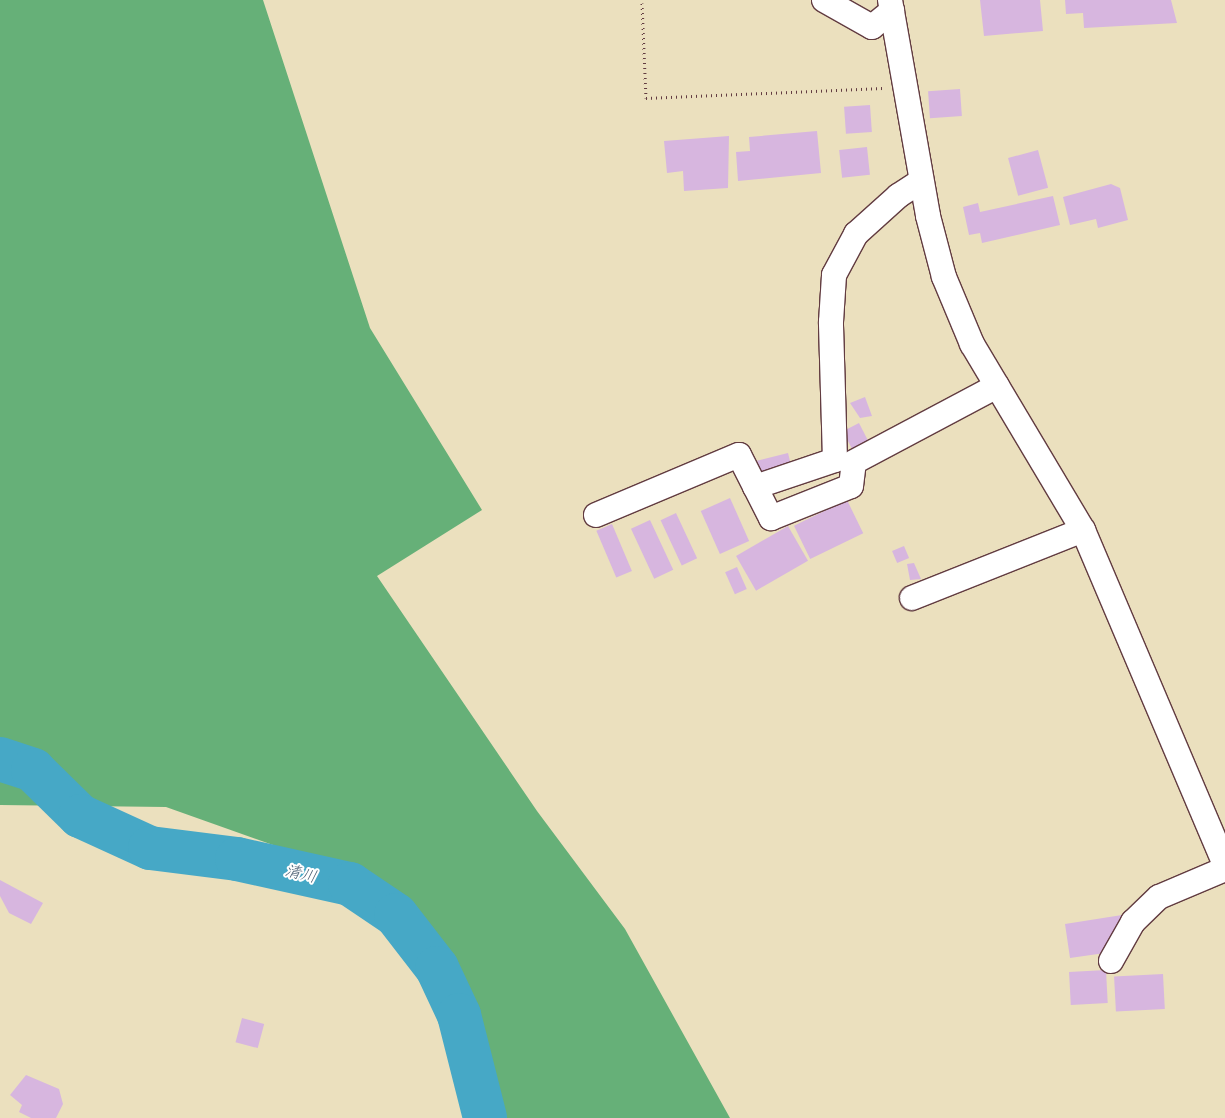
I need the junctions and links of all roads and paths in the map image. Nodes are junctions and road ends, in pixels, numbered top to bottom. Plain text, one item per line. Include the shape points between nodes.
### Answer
1 (824, 0) edge
2 (642, 3) dead end
3 (891, 5) edge
4 (906, 87) junction
5 (921, 182) junction
6 (997, 386) junction
7 (755, 487) junction
8 (596, 515) dead end
9 (1083, 530) junction
10 (912, 598) dead end
11 (1225, 864) edge
12 (1225, 869) edge
13 (1111, 961) dead end

1 - 3 street via 872,27
2 - 4 path via 646,98
3 - 4 street
4 - 5 street
5 - 6 street via 944,277 972,344
5 - 7 street via 898,196 856,234 834,275 831,322 835,460
6 - 7 street via 854,462 851,486 771,518
6 - 9 street
7 - 8 street via 739,455
9 - 10 street
9 - 11 street
12 - 13 street via 1159,897 1133,922

